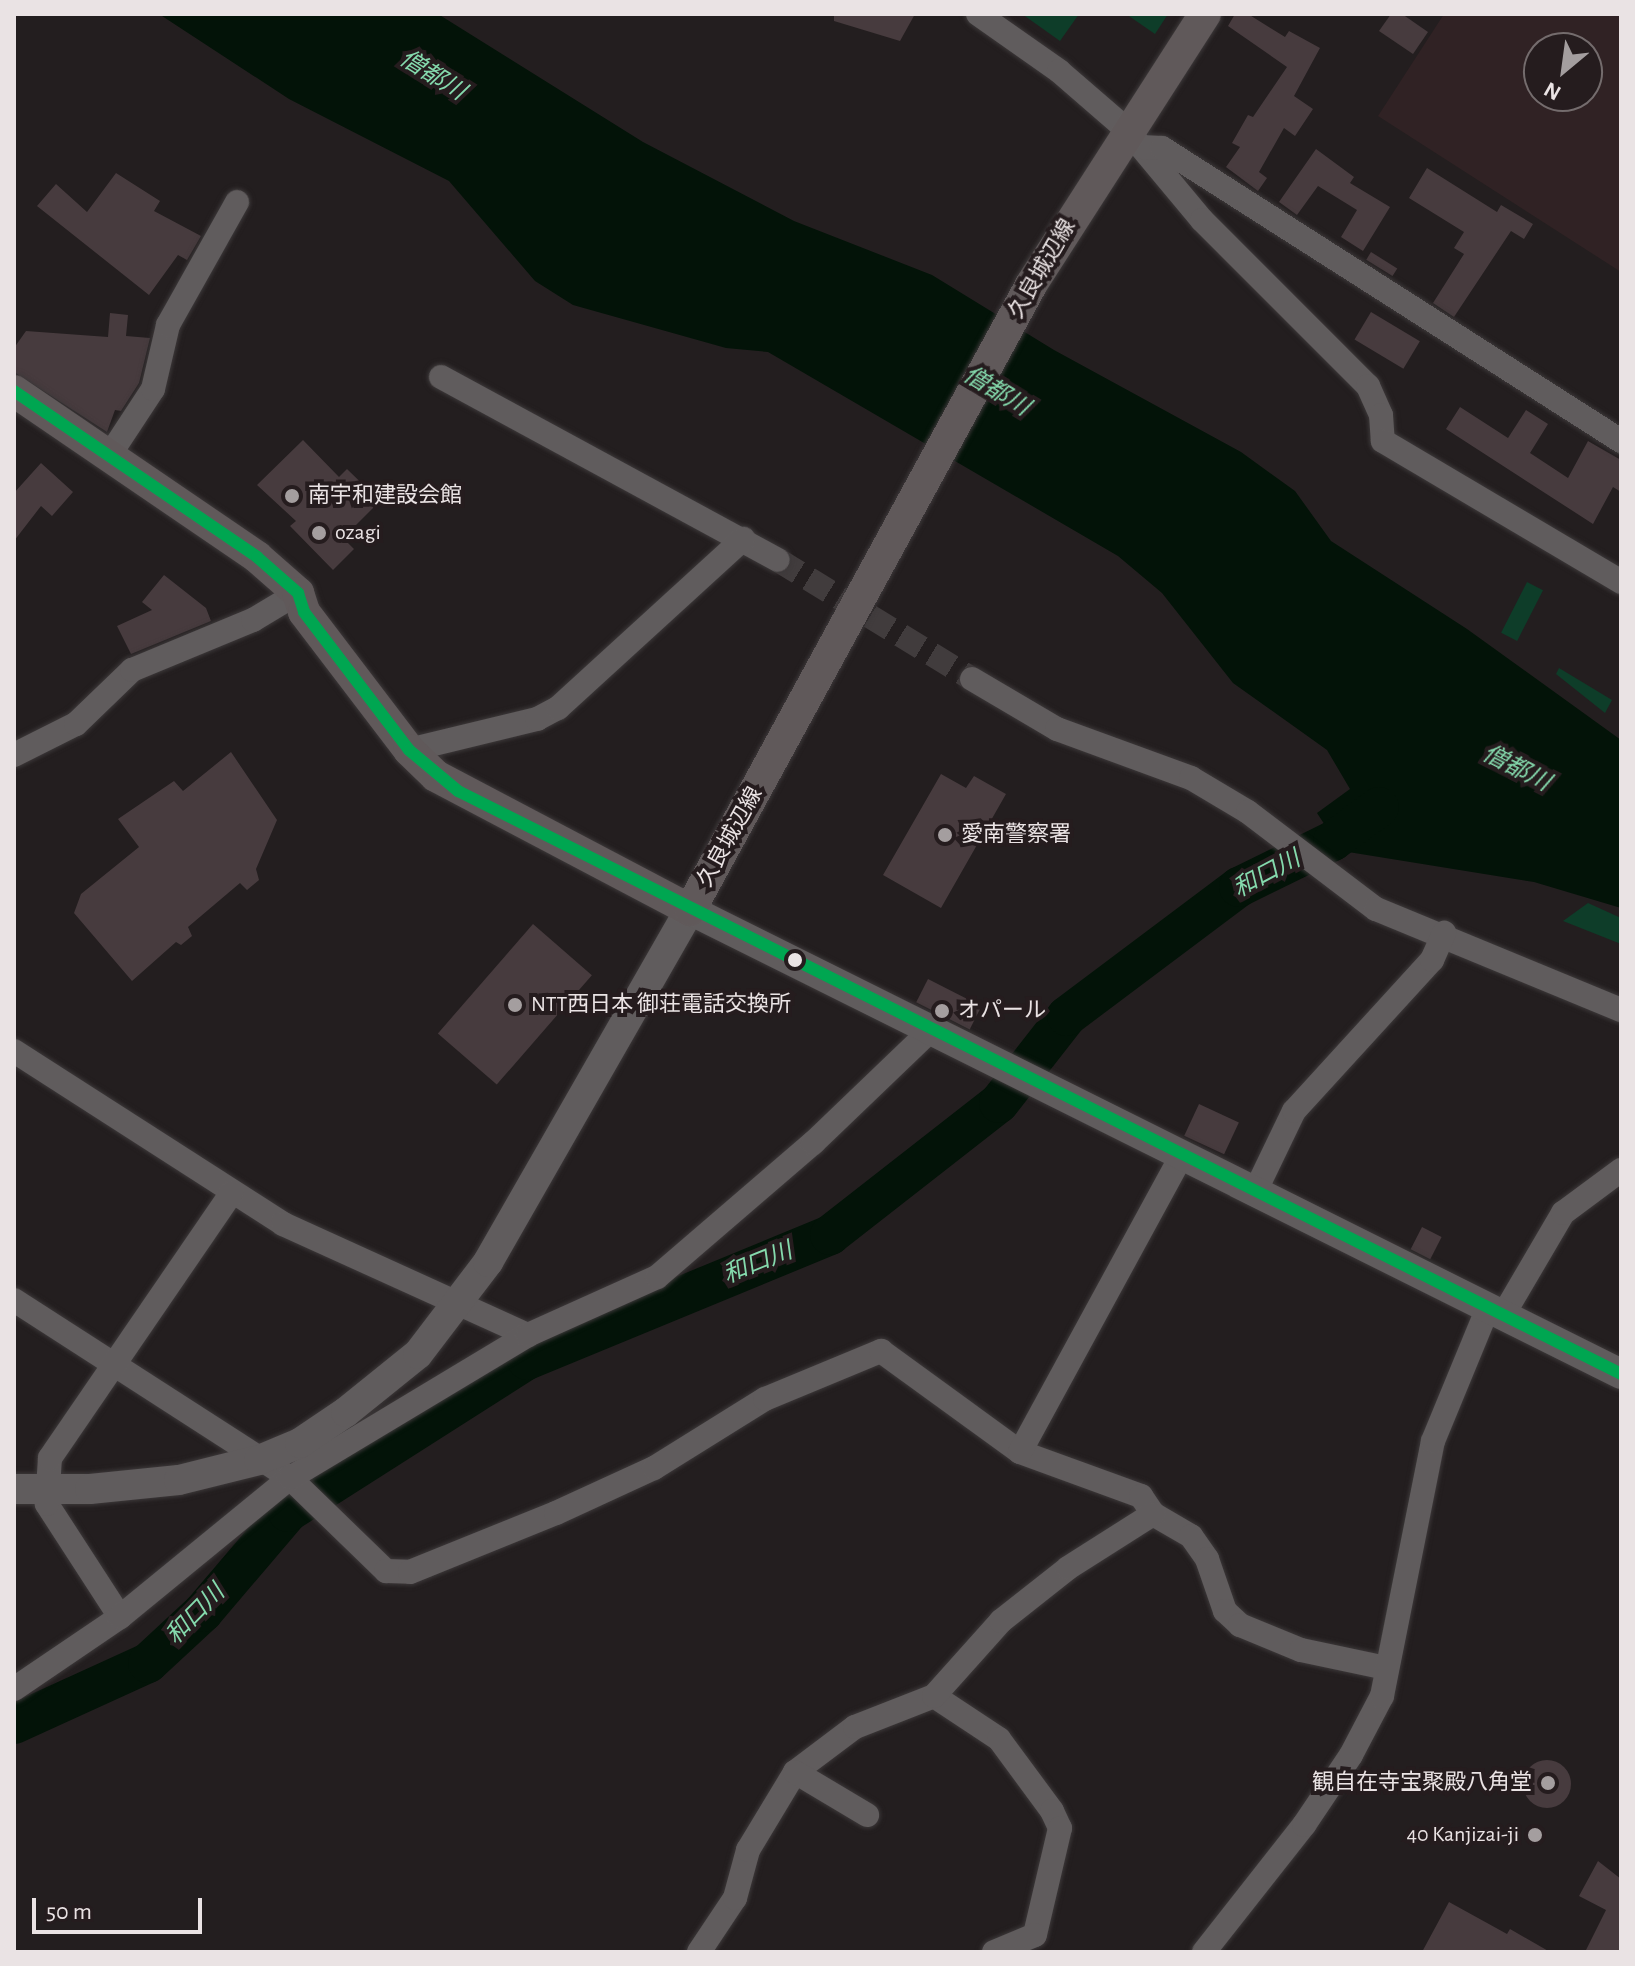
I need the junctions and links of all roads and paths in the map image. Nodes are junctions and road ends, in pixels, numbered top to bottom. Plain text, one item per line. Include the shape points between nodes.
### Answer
1 (978, 14) edge
2 (1205, 14) edge
3 (1134, 138) junction
4 (237, 202) dead end
5 (441, 377) dead end
6 (14, 391) edge
7 (1621, 441) edge
8 (109, 456) junction
9 (743, 539) junction
10 (778, 560) tunnel mouth
11 (1621, 582) edge
12 (298, 593) junction
13 (972, 679) tunnel mouth
14 (409, 750) junction
15 (14, 755) edge
16 (690, 910) junction
17 (1444, 933) junction
18 (1621, 1010) edge
19 (931, 1030) junction
20 (14, 1051) edge
21 (1181, 1157) junction
22 (1621, 1170) edge
23 (232, 1192) junction
24 (1254, 1194) junction
25 (14, 1300) edge
26 (461, 1303) junction
27 (1494, 1314) junction
28 (528, 1335) junction
29 (114, 1367) junction
30 (1621, 1374) edge
31 (1020, 1452) junction
32 (259, 1460) junction
33 (295, 1484) junction
34 (14, 1489) edge
35 (47, 1489) junction
36 (1153, 1514) junction
37 (120, 1617) junction
38 (1386, 1668) junction
39 (14, 1689) edge
40 (934, 1696) junction
41 (795, 1772) junction
42 (867, 1815) dead end
43 (1044, 1944) edge
44 (699, 1952) edge
45 (994, 1952) edge
46 (1204, 1952) edge

1 - 3 street via 1059,71
2 - 3 main road, 久良城辺線
3 - 7 street via 1162,148
3 - 11 street via 1202,220 1368,386 1381,415 1383,441
3 - 16 main road, 久良城辺線 via 1031,285
4 - 8 street via 168,325 153,389
5 - 9 street
6 - 8 main road, 久良城辺線
8 - 12 main road, 久良城辺線 via 257,557
9 - 10 street
9 - 14 street via 558,708 537,719
12 - 14 main road, 久良城辺線 via 304,612
12 - 15 street via 253,620 132,670 76,724
13 - 17 street via 1057,729 1191,778 1376,909
14 - 16 main road, 久良城辺線 via 458,791
16 - 19 street
16 - 26 street
17 - 18 street
17 - 24 street via 1432,960 1294,1111
19 - 21 street
19 - 28 street via 813,1143 657,1277
20 - 23 street
21 - 24 street
21 - 31 street
22 - 27 street via 1563,1213
23 - 26 street via 283,1224
23 - 29 street
24 - 27 street
25 - 29 street
26 - 28 street
26 - 32 street via 418,1354 346,1412 300,1443
27 - 30 street
27 - 38 street via 1433,1441
28 - 33 street
29 - 32 street
29 - 35 street via 50,1458
31 - 33 street via 881,1351 765,1399 654,1468 410,1572 386,1571
31 - 36 street via 1141,1496
32 - 33 street
32 - 35 street via 179,1480
33 - 37 street
34 - 35 street
35 - 37 street via 47,1504
36 - 38 street via 1191,1536 1207,1559 1225,1611 1240,1625 1301,1650
36 - 40 street via 1068,1568 1001,1621
37 - 39 street
38 - 46 street via 1382,1696 1351,1755
40 - 41 street via 855,1727
40 - 43 street via 999,1739 1060,1828
41 - 42 street
41 - 44 street via 748,1850 735,1898
43 - 45 street

